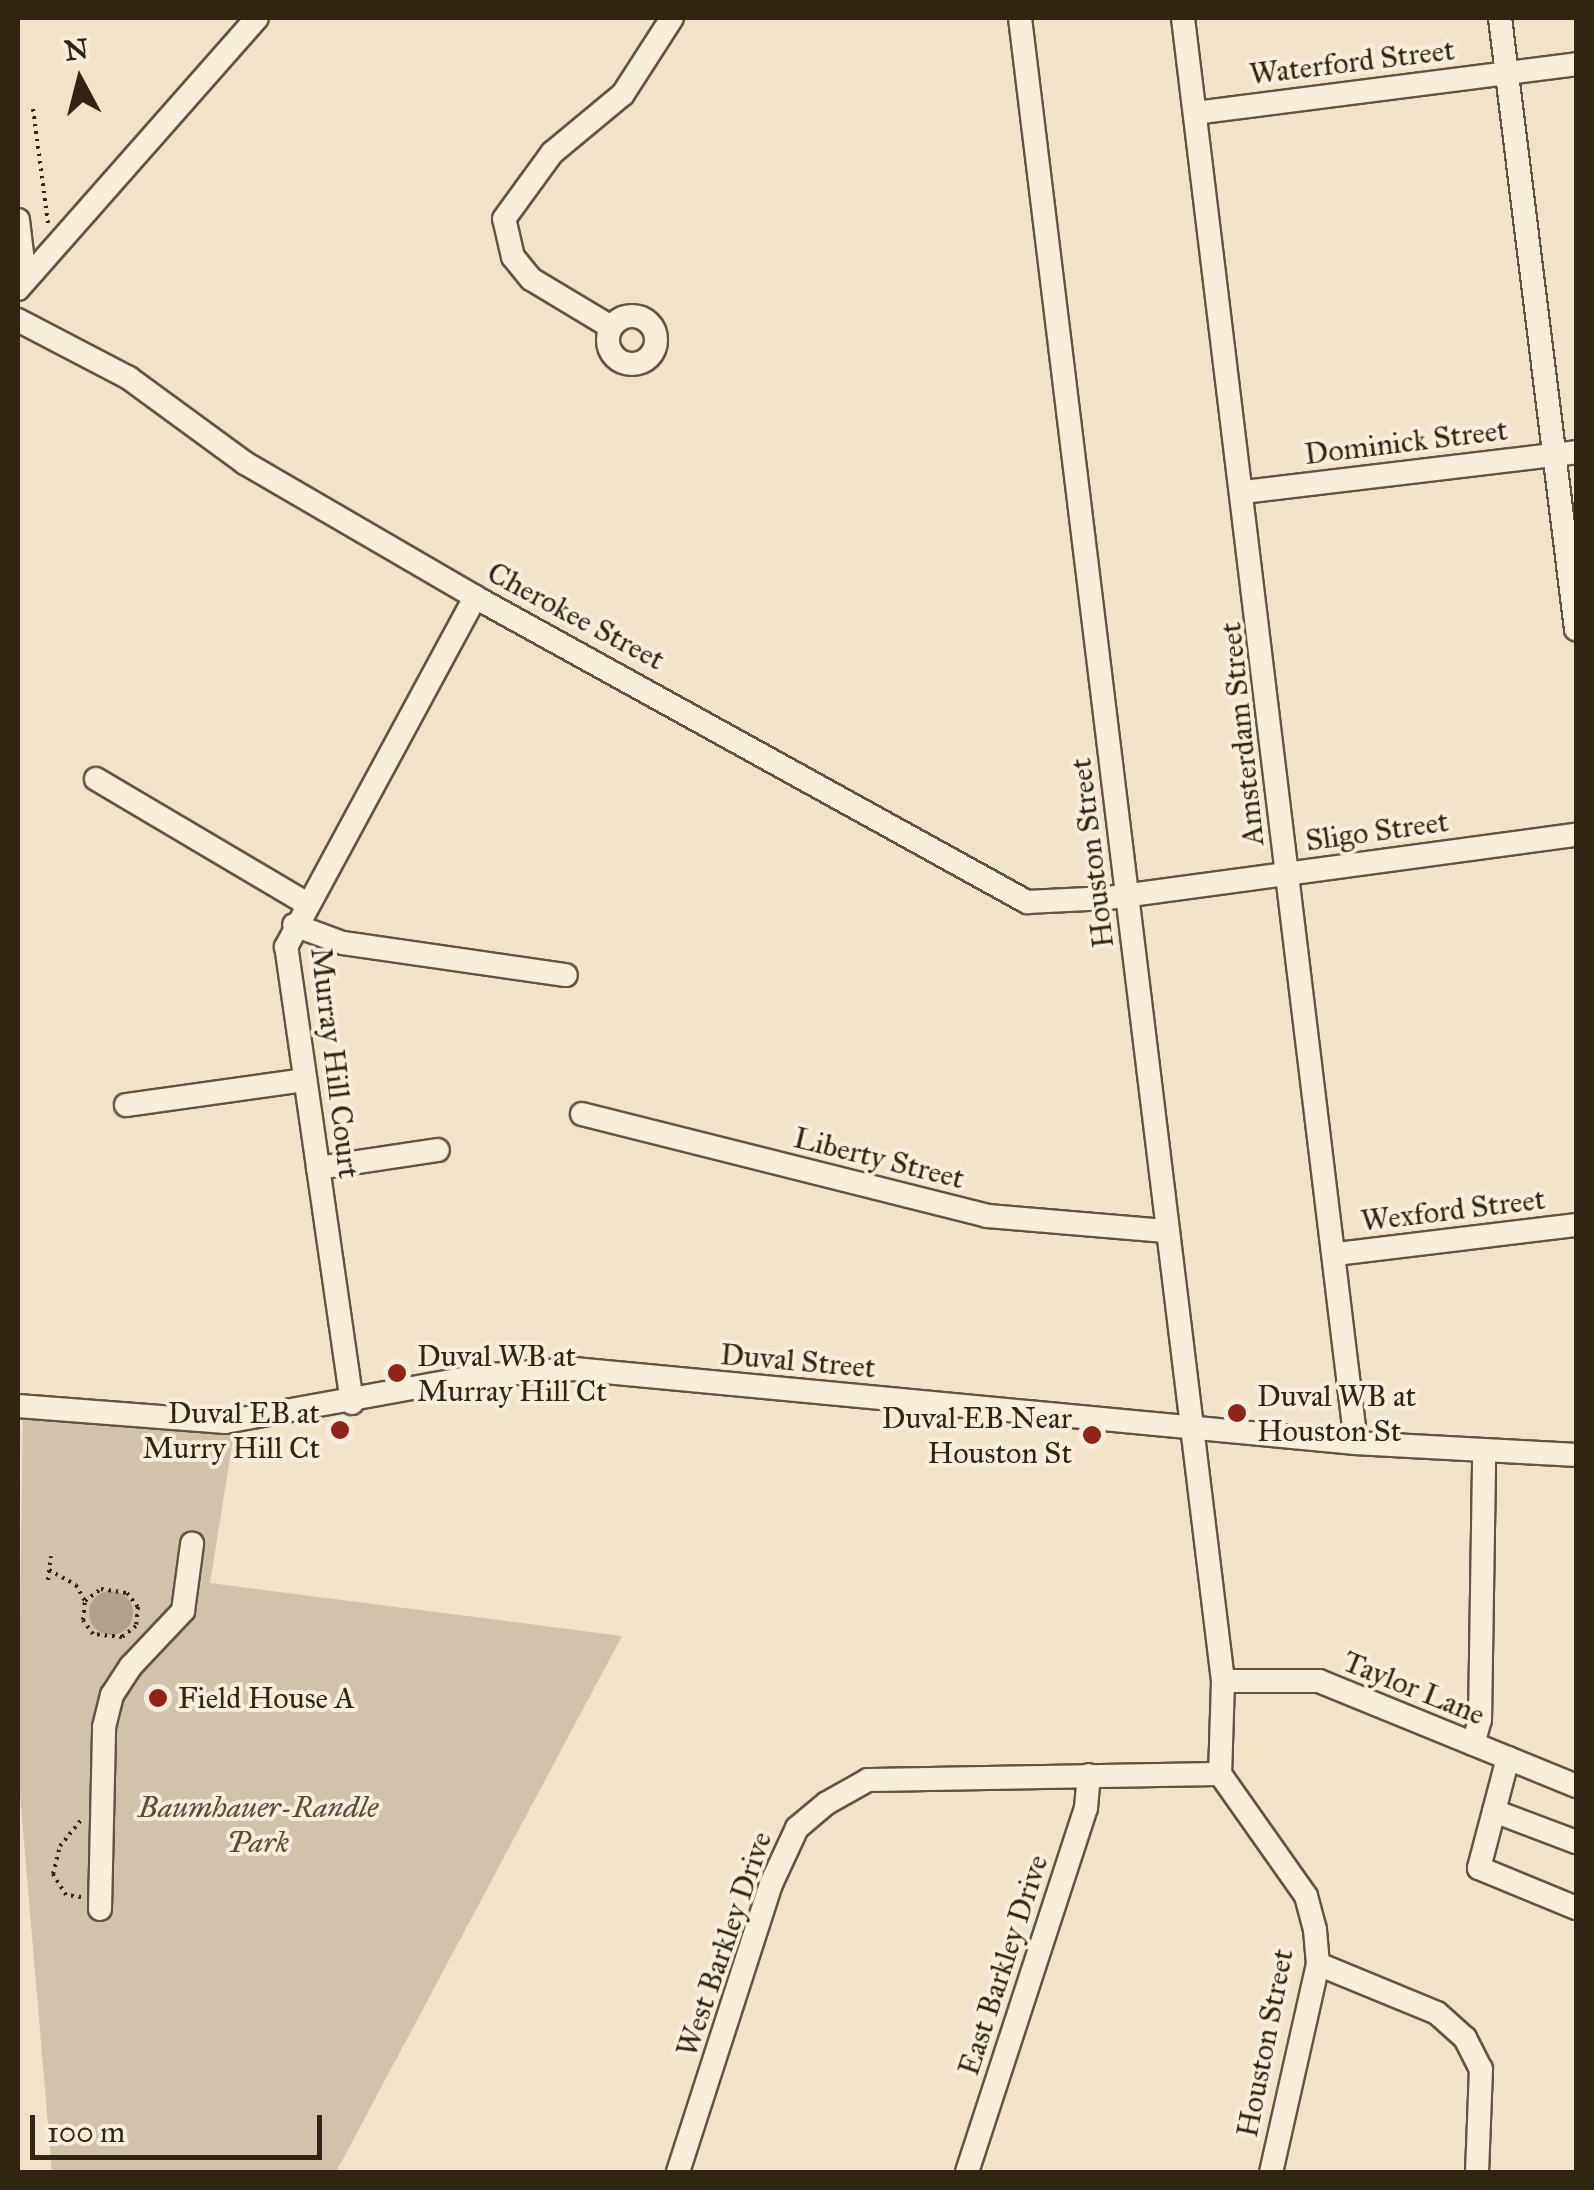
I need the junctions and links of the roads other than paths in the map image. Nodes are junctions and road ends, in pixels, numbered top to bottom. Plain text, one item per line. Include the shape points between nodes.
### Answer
1 (257, 18) edge
2 (672, 18) edge
3 (1020, 18) edge
4 (1183, 18) edge
5 (1500, 18) edge
6 (1576, 64) edge
7 (1507, 72) junction
8 (1195, 113) junction
9 (18, 220) edge
10 (21, 284) edge
11 (18, 320) edge
12 (611, 327) dead end
13 (1566, 453) edge
14 (1244, 492) junction
15 (475, 597) junction
16 (1576, 629) edge
17 (96, 779) dead end
18 (1576, 836) edge
19 (1287, 874) junction
20 (1127, 894) junction
21 (306, 902) junction
22 (294, 925) junction
23 (566, 975) dead end
24 (305, 1080) junction
25 (126, 1105) dead end
26 (582, 1114) dead end
27 (438, 1150) dead end
28 (318, 1168) junction
29 (1576, 1226) edge
30 (1166, 1231) junction
31 (1336, 1254) junction
32 (352, 1403) junction
33 (18, 1406) edge
34 (1193, 1428) junction
35 (1356, 1444) junction
36 (1484, 1452) junction
37 (1576, 1455) edge
38 (192, 1544) dead end
39 (1222, 1681) junction
40 (1472, 1744) junction
41 (1508, 1758) junction
42 (1220, 1774) junction
43 (1089, 1776) junction
44 (1576, 1786) edge
45 (1494, 1811) junction
46 (1576, 1842) edge
47 (100, 1899) road end
48 (1576, 1908) edge
49 (1318, 1964) junction
50 (678, 2172) edge
51 (968, 2172) edge
52 (1271, 2172) edge
53 (1477, 2172) edge

1 - 10 street
2 - 12 street via 623,94 552,153 504,219 512,257 532,279
3 - 20 street, Houston Street
4 - 8 street, Amsterdam Street
5 - 7 street
6 - 7 street, Waterford Street
7 - 8 street, Waterford Street
7 - 13 street
8 - 14 street, Amsterdam Street
9 - 10 street
11 - 15 street, Cherokee Street via 129,378 245,463
13 - 14 street, Dominick Street
13 - 16 street
14 - 19 street, Amsterdam Street
15 - 20 street, Cherokee Street via 1028,902
15 - 21 street, Murray Hill Court
17 - 21 street
18 - 19 street, Sligo Street
19 - 20 street, Sligo Street
19 - 31 street, Amsterdam Street
20 - 30 street, Houston Street
21 - 22 street, Murray Hill Court
22 - 23 street via 343,943
22 - 24 street, Murray Hill Court via 286,947
24 - 25 street
24 - 28 street, Murray Hill Court
26 - 30 street, Liberty Street via 986,1216
27 - 28 street
28 - 32 street, Murray Hill Court
29 - 31 street, Wexford Street
30 - 34 street, Houston Street
31 - 35 street, Amsterdam Street
32 - 33 street, Duval Street via 225,1422
32 - 34 street, Duval Street via 477,1376 574,1369
34 - 35 street, Duval Street
34 - 39 street, Houston Street
35 - 36 street, Duval Street
36 - 37 street, Duval Street
36 - 40 street via 1480,1720
38 - 47 street via 183,1611 112,1695 100,1795
39 - 40 street, Taylor Lane via 1319,1682
39 - 42 street, Houston Street
40 - 41 street, Taylor Lane
41 - 44 street, Taylor Lane
41 - 45 street
42 - 43 street, West Barkley Drive
42 - 49 street, Houston Street via 1306,1896
43 - 50 street, West Barkley Drive via 868,1780 796,1828 771,1884
43 - 51 street, East Barkley Drive via 1086,1808
45 - 46 street
45 - 48 street via 1479,1868
49 - 52 street, Houston Street
49 - 53 street via 1437,2013 1464,2038 1481,2069

